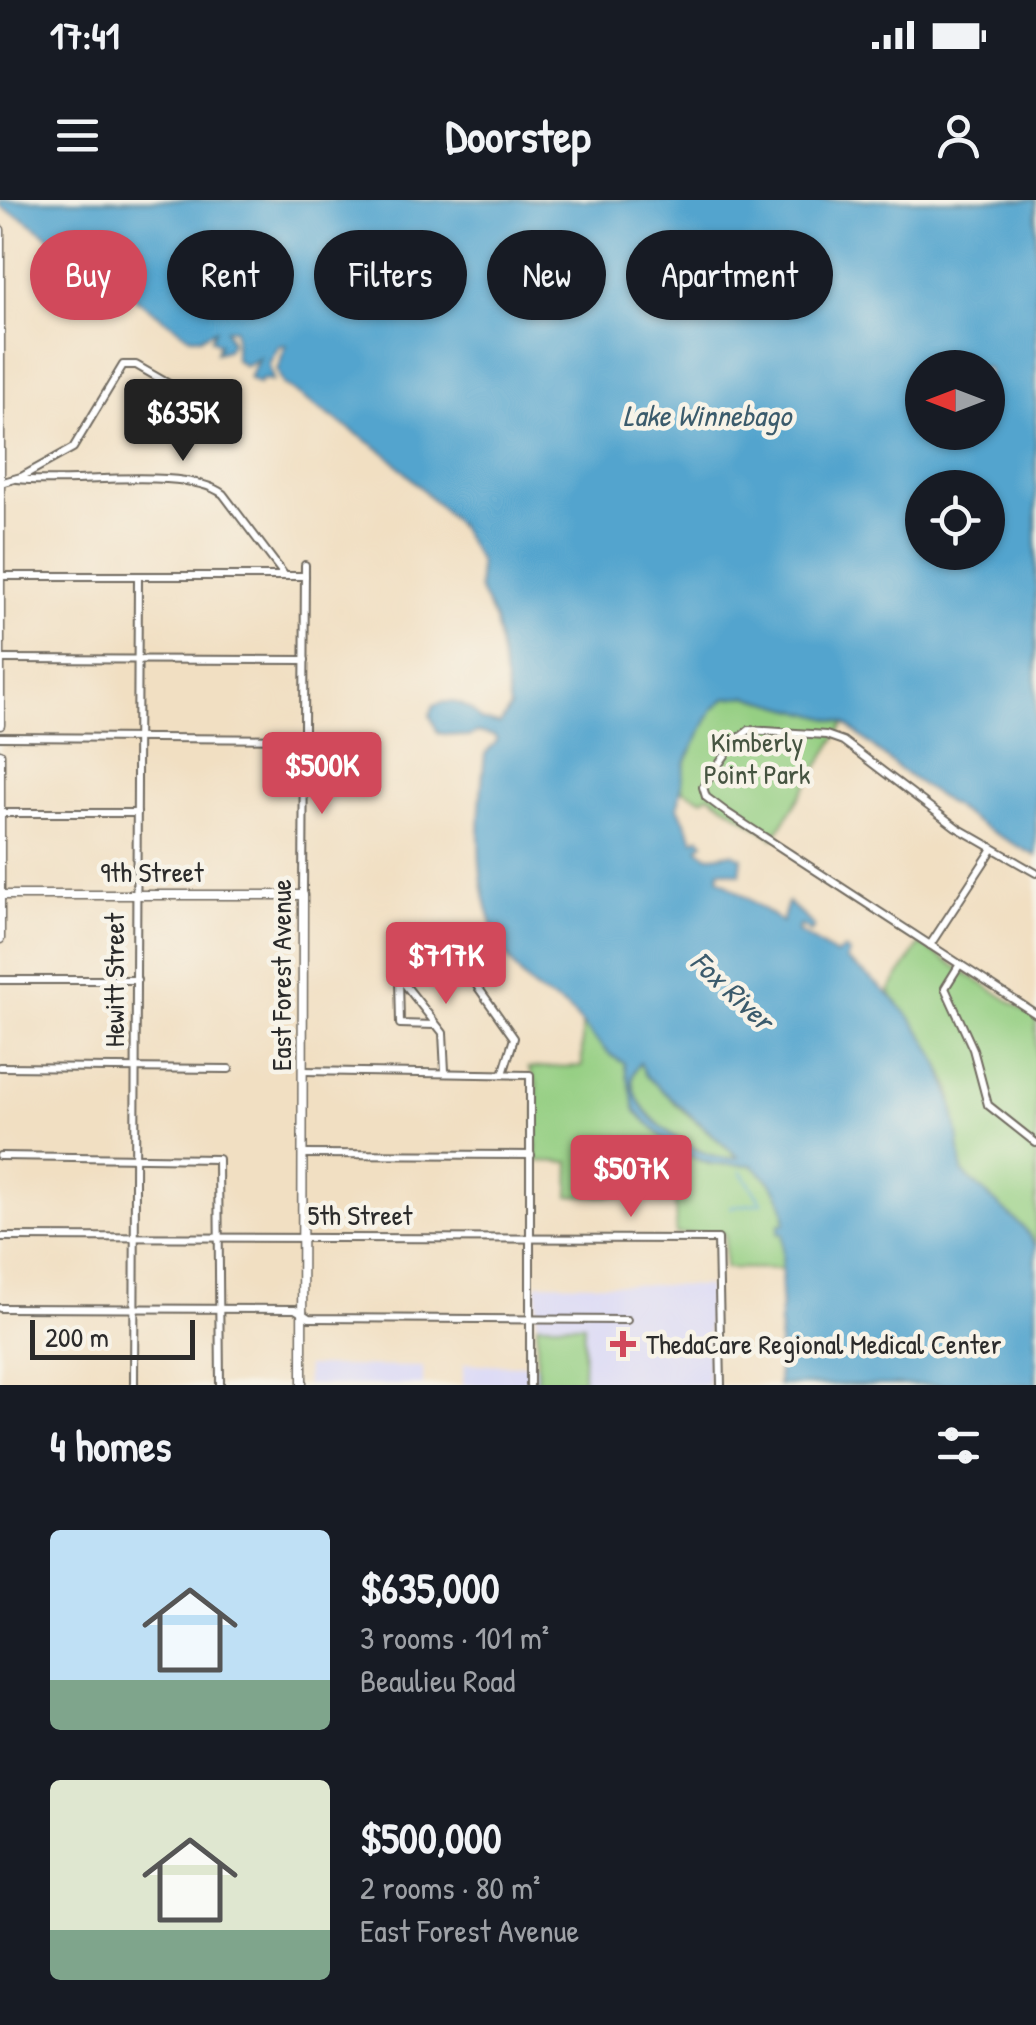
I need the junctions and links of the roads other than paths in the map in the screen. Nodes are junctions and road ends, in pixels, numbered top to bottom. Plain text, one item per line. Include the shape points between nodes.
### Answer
1 (1, 232) edge
2 (1, 320) edge
3 (183, 392) dead end
4 (1, 402) edge
5 (17, 478) junction
6 (1, 483) edge
7 (305, 565) dead end
8 (1, 576) edge
9 (138, 576) junction
10 (286, 576) junction
11 (305, 576) junction
12 (0, 659) edge
13 (137, 660) junction
14 (305, 660) junction
15 (0, 726) edge
16 (0, 737) edge
17 (137, 738) junction
18 (304, 739) junction
19 (0, 754) edge
20 (0, 813) edge
21 (137, 814) junction
22 (992, 850) junction
23 (1036, 873) edge
24 (0, 895) edge
25 (136, 895) junction
26 (303, 895) junction
27 (0, 939) edge
28 (930, 944) junction
29 (400, 946) dead end
30 (458, 959) dead end
31 (960, 964) junction
32 (399, 976) junction
33 (0, 980) edge
34 (136, 980) junction
35 (1036, 1014) edge
36 (437, 1025) junction
37 (136, 1067) junction
38 (0, 1068) edge
39 (229, 1070) dead end
40 (504, 1071) junction
41 (303, 1072) junction
42 (444, 1072) junction
43 (1036, 1143) edge
44 (303, 1154) junction
45 (531, 1155) junction
46 (0, 1156) edge
47 (135, 1157) junction
48 (0, 1237) edge
49 (134, 1238) junction
50 (220, 1238) junction
51 (303, 1238) junction
52 (531, 1238) junction
53 (0, 1308) edge
54 (134, 1308) junction
55 (220, 1308) junction
56 (303, 1314) junction
57 (531, 1320) junction
58 (627, 1320) dead end
59 (134, 1385) edge
60 (220, 1385) edge
61 (302, 1385) edge
62 (530, 1385) edge
63 (722, 1385) edge

1 - 2 street
2 - 4 street
3 - 5 street via 136,365 123,366 73,448
4 - 6 street
5 - 6 street
5 - 10 street via 143,478 211,486
6 - 8 street
7 - 11 street, East Forest Avenue
8 - 9 street
8 - 12 street
9 - 10 street
9 - 13 street, Hewitt Street
10 - 11 street
11 - 14 street, East Forest Avenue
12 - 13 street
12 - 15 street
13 - 14 street
13 - 17 street, Hewitt Street
14 - 18 street, East Forest Avenue
16 - 17 street
17 - 18 street
17 - 21 street, Hewitt Street
18 - 26 street, East Forest Avenue
19 - 20 street
20 - 21 street
20 - 24 street
21 - 25 street, Hewitt Street
22 - 23 street
22 - 28 street
22 - 28 street via 848,744 826,735 749,730 731,746 703,791
24 - 25 street, 9th Street
24 - 27 street
25 - 26 street, 9th Street
25 - 34 street, Hewitt Street
26 - 41 street, East Forest Avenue
28 - 31 street
29 - 32 street
30 - 40 street via 514,1038
31 - 35 street
31 - 43 street via 945,988 973,1050 984,1097 1000,1118
32 - 36 street
32 - 36 street via 400,1024
33 - 34 street
34 - 37 street, Hewitt Street
36 - 42 street via 445,1041
37 - 38 street
37 - 39 street
37 - 47 street, Hewitt Street
40 - 42 street
40 - 45 street via 530,1075
41 - 42 street
41 - 44 street, East Forest Avenue
44 - 45 street
44 - 51 street, East Forest Avenue
45 - 52 street
46 - 47 street
47 - 49 street, Hewitt Street
47 - 50 street via 218,1159
48 - 49 street, 5th Street
49 - 50 street, 5th Street
49 - 54 street, Hewitt Street
50 - 51 street, 5th Street
50 - 55 street
51 - 52 street, 5th Street
51 - 56 street, East Forest Avenue
52 - 57 street
52 - 63 street, 5th Street via 720,1240
53 - 54 street
54 - 55 street
54 - 59 street, Hewitt Street
55 - 56 street via 296,1308
55 - 60 street
56 - 57 street
56 - 61 street, East Forest Avenue
57 - 58 street
57 - 62 street

